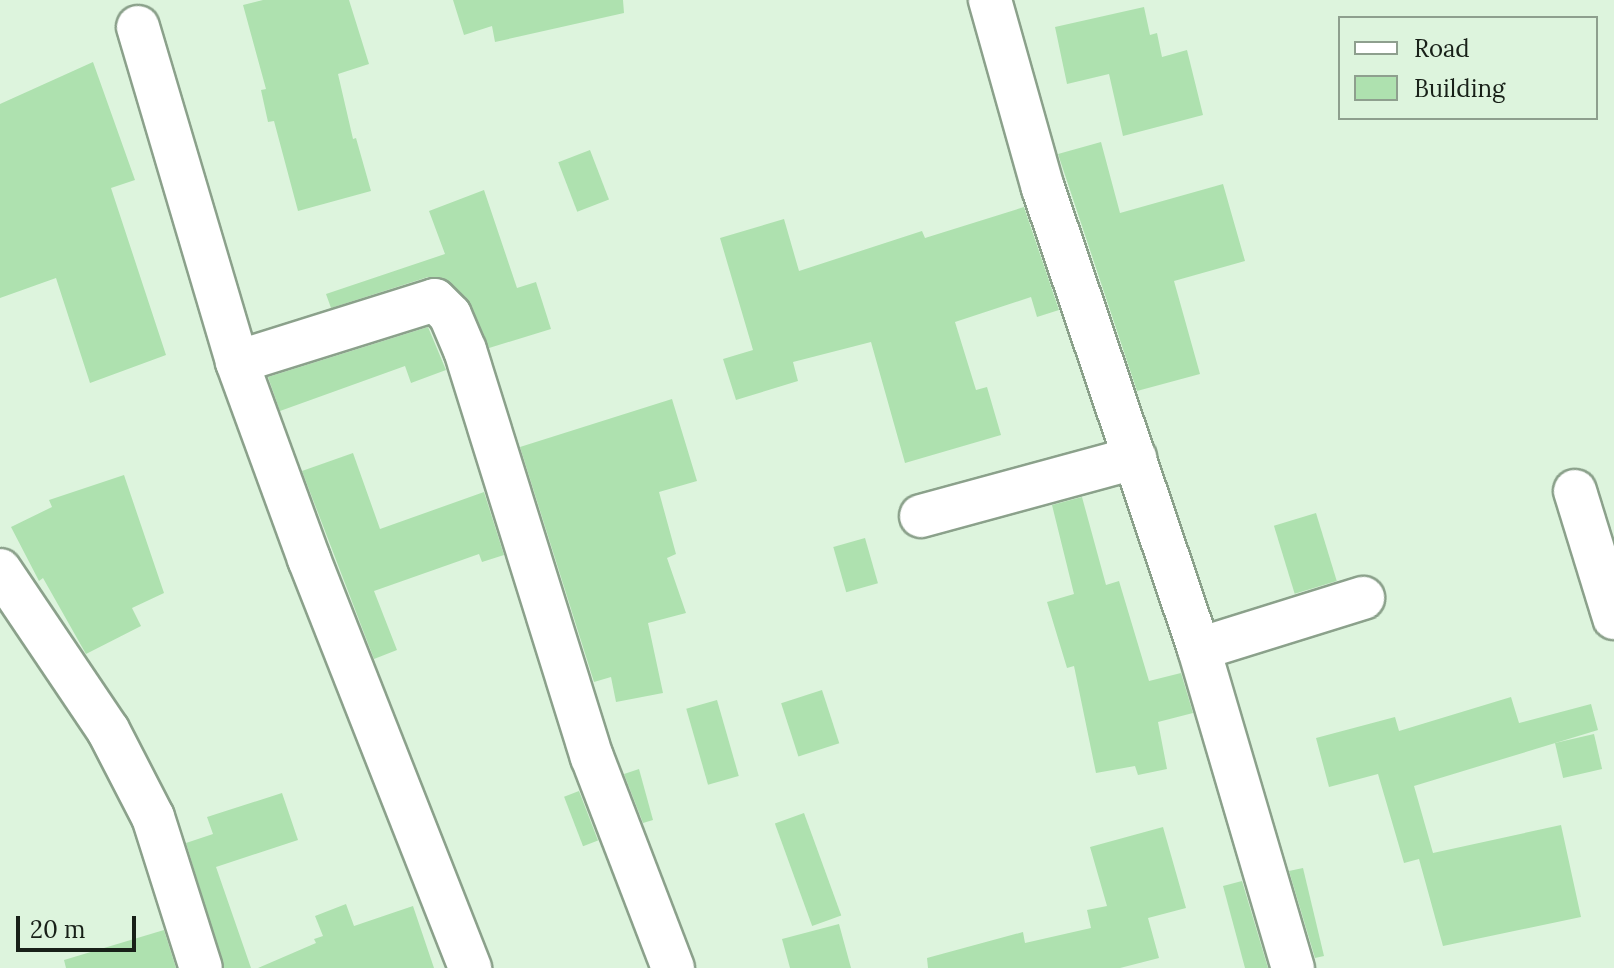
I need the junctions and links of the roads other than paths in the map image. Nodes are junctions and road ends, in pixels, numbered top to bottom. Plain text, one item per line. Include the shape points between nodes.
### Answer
1 (990, 0) edge
2 (138, 27) dead end
3 (237, 362) junction
4 (1135, 458) junction
5 (1575, 491) dead end
6 (921, 516) dead end
7 (0, 570) edge
8 (1363, 598) dead end
9 (1614, 618) edge
10 (1199, 649) junction
11 (201, 968) edge
12 (470, 968) edge
13 (673, 968) edge
14 (1293, 968) edge

1 - 4 street via 1043,188
2 - 3 street
3 - 12 street
3 - 13 street via 435,300 450,315 592,757
4 - 6 street
4 - 10 street
5 - 9 street
7 - 11 street via 108,730 153,817
8 - 10 street
10 - 14 street

